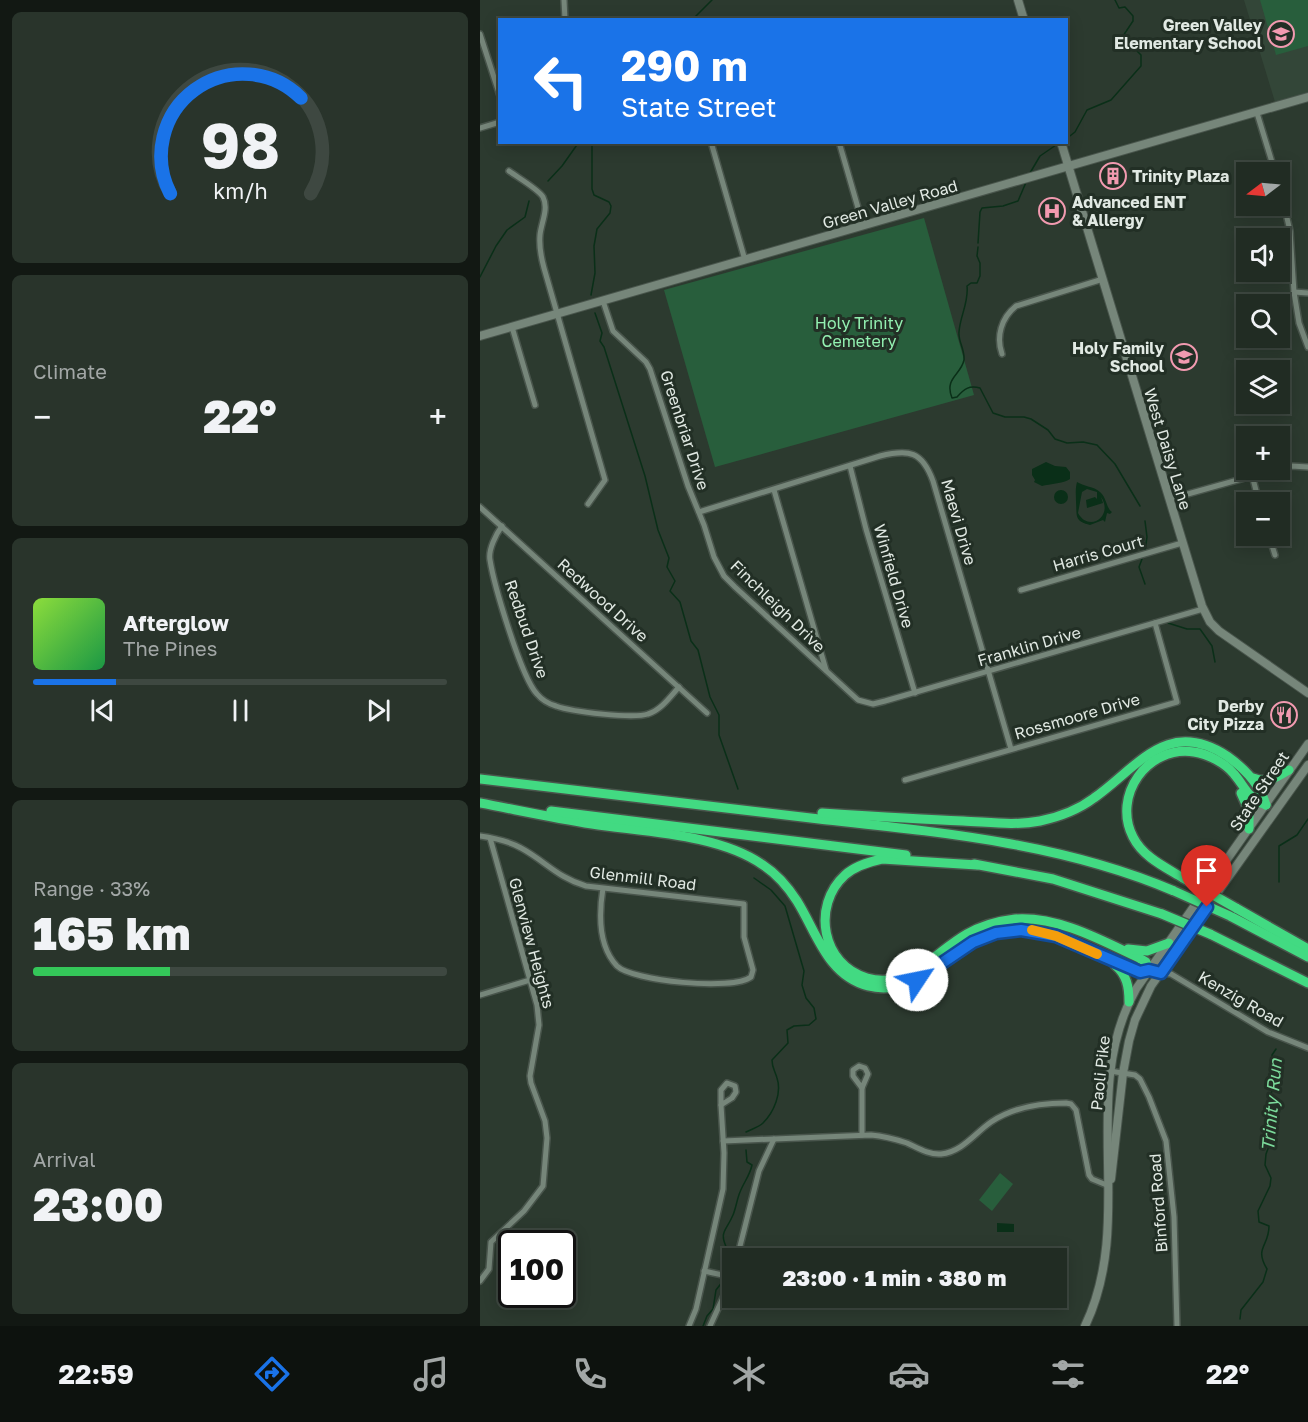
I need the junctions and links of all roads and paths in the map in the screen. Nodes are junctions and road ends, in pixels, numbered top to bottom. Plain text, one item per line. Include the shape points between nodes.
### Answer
1 (564, 0) edge
2 (1018, 0) edge
3 (565, 18) edge
4 (1023, 18) edge
5 (480, 34) edge
6 (498, 90) edge
7 (1308, 97) edge
8 (1257, 113) junction
9 (498, 123) edge
10 (480, 128) edge
11 (712, 144) edge
12 (839, 144) edge
13 (1062, 144) edge
14 (1272, 162) edge
15 (1068, 167) junction
16 (509, 171) dead end
17 (1286, 216) edge
18 (863, 225) junction
19 (744, 260) junction
20 (1103, 279) junction
21 (1294, 292) junction
22 (1308, 293) edge
23 (603, 301) junction
24 (557, 315) junction
25 (512, 327) junction
26 (480, 336) edge
27 (1308, 347) edge
28 (1002, 354) dead end
29 (535, 405) dead end
30 (850, 466) junction
31 (1290, 466) edge
32 (1308, 467) edge
33 (1236, 480) edge
34 (774, 490) junction
35 (1170, 499) junction
36 (588, 504) dead end
37 (480, 507) edge
38 (699, 512) junction
39 (502, 526) junction
40 (1182, 543) junction
41 (1272, 546) edge
42 (1275, 555) dead end
43 (1020, 590) dead end
44 (1203, 609) junction
45 (1155, 623) junction
46 (826, 671) junction
47 (989, 672) junction
48 (679, 687) junction
49 (915, 693) junction
50 (1308, 693) edge
51 (863, 703) joint
52 (707, 712) dead end
53 (1308, 744) edge
54 (1011, 749) junction
55 (1224, 765) junction
56 (1308, 765) edge
57 (1239, 766) junction
58 (1289, 770) junction
59 (480, 778) edge
60 (905, 780) dead end
61 (480, 803) edge
62 (1266, 805) junction
63 (754, 810) junction
64 (1275, 811) junction
65 (1249, 829) junction
66 (480, 836) edge
67 (490, 838) junction
68 (977, 865) junction
69 (603, 888) junction
70 (1233, 912) junction
71 (1169, 943) junction
72 (1308, 948) edge
73 (1119, 949) junction
74 (1100, 956) junction
75 (1308, 957) edge
76 (1149, 970) junction
77 (1161, 973) junction
78 (530, 981) junction
79 (1308, 983) edge
80 (480, 995) edge
81 (1129, 1002) junction
82 (1308, 1048) edge
83 (1110, 1071) junction
84 (1123, 1073) junction
85 (862, 1088) dead end
86 (721, 1105) dead end
87 (862, 1135) junction
88 (774, 1139) junction
89 (723, 1141) junction
90 (1109, 1186) junction
91 (740, 1248) edge
92 (704, 1271) junction
93 (722, 1275) edge
94 (480, 1281) edge
95 (722, 1299) edge
96 (689, 1326) edge
97 (710, 1326) edge
98 (1085, 1326) edge
99 (1177, 1326) edge

1 - 3 street
2 - 4 street
5 - 6 street
7 - 8 street, Green Valley Road
8 - 14 street
8 - 15 street, Green Valley Road
9 - 10 street
11 - 19 street
12 - 18 street
13 - 15 street, West Daisy Lane
15 - 18 street, Green Valley Road
15 - 20 street, West Daisy Lane
16 - 24 street via 542,196 545,213 540,249
17 - 21 street
18 - 19 street, Green Valley Road
19 - 23 street, Green Valley Road
20 - 28 street via 1016,306 999,335
20 - 35 street, West Daisy Lane
21 - 22 street
21 - 27 street
23 - 24 street, Green Valley Road
23 - 38 street, Greenbriar Drive via 613,331 650,369
24 - 25 street, Green Valley Road
24 - 36 street via 605,480
25 - 26 street, Green Valley Road
25 - 29 street
30 - 34 street, Maevi Drive
30 - 47 street, Maevi Drive via 899,453 916,455 925,463
30 - 49 street, Winfield Drive
31 - 32 street
33 - 35 street
34 - 38 street, Maevi Drive
34 - 46 street
35 - 40 street, West Daisy Lane
37 - 39 street, Redwood Drive
38 - 46 street, Finchleigh Drive via 724,576
39 - 48 street, Redwood Drive
39 - 48 street, Redbud Drive via 489,558 521,664 538,695 560,707 634,716 658,709
40 - 43 street, Harris Court
40 - 44 street, West Daisy Lane
41 - 42 street
44 - 45 street, Franklin Drive
44 - 50 street, West Daisy Lane via 1219,631
45 - 47 street, Franklin Drive
45 - 54 street, Rossmoore Drive via 1177,702
46 - 51 street, Finchleigh Drive
47 - 49 street, Franklin Drive
47 - 54 street, Maevi Drive
48 - 52 street, Redwood Drive
49 - 51 street, Franklin Drive
53 - 58 street, State Street
54 - 60 street, Rossmoore Drive
55 - 62 highway via 1252,799
55 - 65 highway via 1247,805
55 - 70 highway, bridge via 1194,752 1158,758 1140,772 1129,792 1127,816 1134,839 1151,858
56 - 64 street, State Street
57 - 58 highway via 1262,781
57 - 62 highway via 1259,787
57 - 63 highway via 1200,744 1177,742 1144,756 1081,807 1053,818 1022,823
58 - 62 street, State Street
59 - 63 highway
61 - 68 highway
61 - 74 highway via 699,840 741,853 764,866 788,888 835,966 867,986 904,985 928,974 973,942 1008,931 1045,932
62 - 64 street
62 - 65 street, State Street
63 - 70 highway, bridge via 1020,845 1091,863
64 - 77 street, State Street
65 - 71 street, State Street
66 - 67 street, Glenmill Road
67 - 69 street, Glenmill Road via 520,847 570,881
67 - 78 street, Glenview Heights
68 - 73 highway via 882,859 856,867 830,896 825,921 830,946 850,970 879,980 913,972 966,934 1003,921 1053,923
68 - 79 highway, bridge via 1053,879 1162,914
69 - 69 street, Glenmill Road via 744,904 743,926 753,970 751,978 732,984 687,982 623,971 606,948 601,926
70 - 72 highway
70 - 75 highway
71 - 73 highway via 1147,951
71 - 76 street, State Street
73 - 76 highway via 1146,962
74 - 76 highway via 1140,972
74 - 81 highway via 1122,972
76 - 77 street
76 - 81 street, Paoli Pike
77 - 82 street, Kenzig Road via 1171,974 1278,1037
77 - 84 street, Paoli Pike via 1135,1020
78 - 80 street
78 - 94 street, Glenview Heights via 538,1025 531,1083 547,1138 543,1186 524,1211 491,1242 489,1269
81 - 83 street, Paoli Pike via 1115,1039
83 - 84 street, Binford Road
83 - 90 street, Paoli Pike
84 - 90 street, Paoli Pike
84 - 99 street, Binford Road via 1140,1079 1166,1141 1174,1217
85 - 87 street
86 - 89 street
87 - 88 street
87 - 90 street via 885,1137 942,1154 960,1147 1003,1115 1041,1105 1071,1104 1078,1115 1089,1175
88 - 89 street
88 - 91 street via 759,1171
89 - 92 street via 723,1189
90 - 98 street, Paoli Pike via 1105,1269
92 - 93 street
92 - 96 street
95 - 97 street

